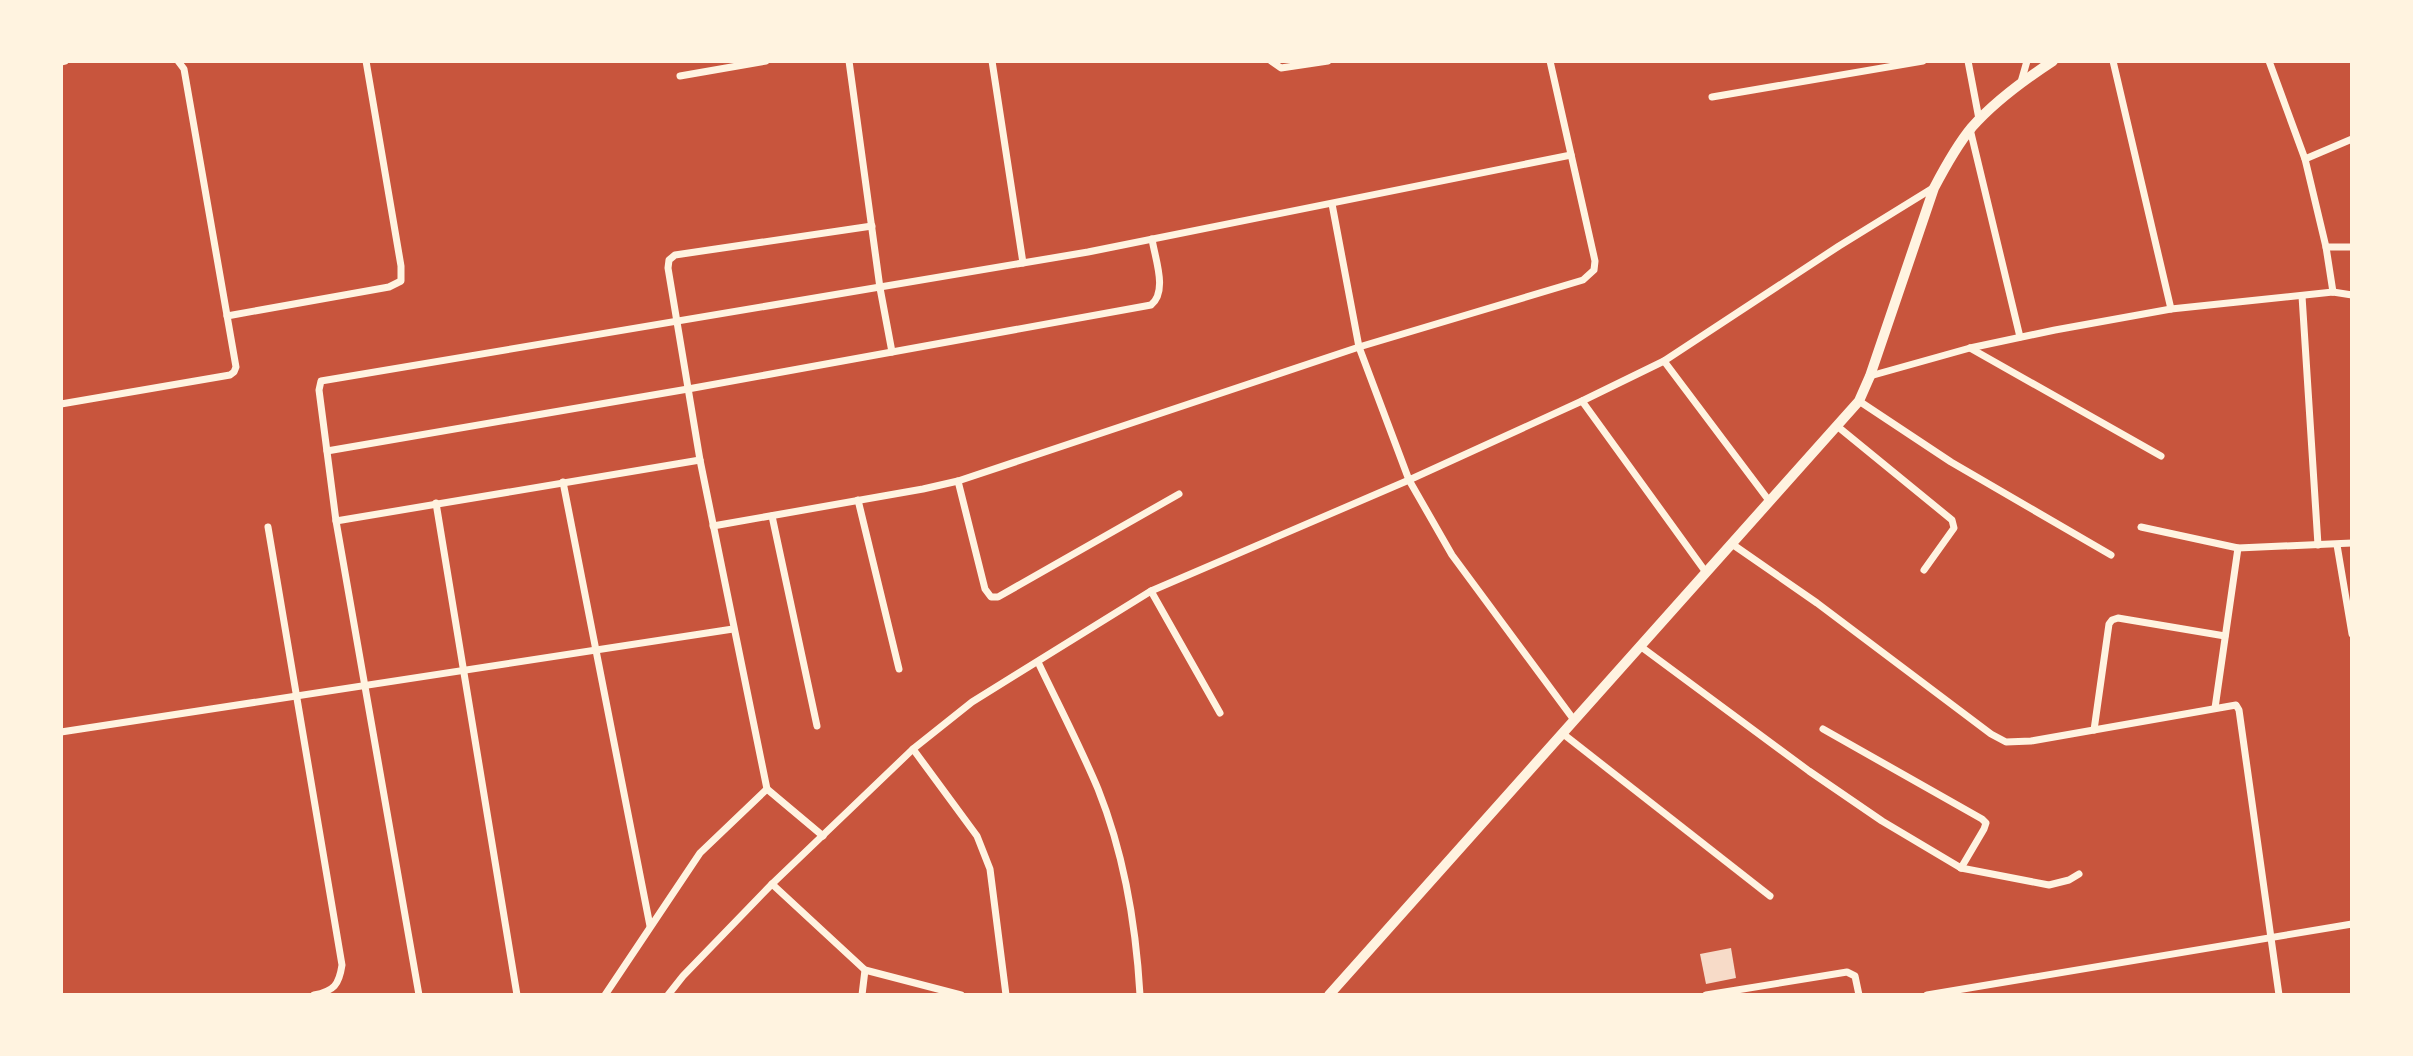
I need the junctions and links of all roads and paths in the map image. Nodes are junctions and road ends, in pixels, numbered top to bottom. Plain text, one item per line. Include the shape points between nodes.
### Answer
1 (178, 61) edge
2 (366, 61) edge
3 (766, 61) edge
4 (849, 61) edge
5 (992, 61) edge
6 (1271, 61) edge
7 (1328, 61) edge
8 (1550, 61) edge
9 (1923, 61) edge
10 (1968, 61) edge
11 (2026, 61) edge
12 (2053, 61) edge
13 (2113, 61) edge
14 (2269, 61) edge
15 (680, 76) dead end
16 (2021, 82) junction
17 (1712, 97) dead end
18 (1979, 119) junction
19 (1970, 129) junction
20 (2352, 139) edge
21 (1571, 155) junction
22 (2305, 159) junction
23 (1934, 188) junction
24 (1332, 204) junction
25 (872, 226) junction
26 (1152, 239) junction
27 (2326, 247) junction
28 (2352, 247) edge
29 (1023, 263) junction
30 (880, 288) junction
31 (2333, 292) junction
32 (2352, 295) edge
33 (2302, 296) junction
34 (2171, 309) junction
35 (227, 316) junction
36 (677, 321) junction
37 (2020, 337) junction
38 (1359, 347) junction
39 (1970, 348) junction
40 (892, 352) junction
41 (1664, 361) junction
42 (1870, 376) junction
43 (688, 389) junction
44 (1582, 401) junction
45 (1859, 401) junction
46 (61, 404) edge
47 (1837, 426) junction
48 (327, 451) junction
49 (2161, 456) dead end
50 (700, 460) junction
51 (1409, 480) junction
52 (958, 481) junction
53 (562, 482) junction
54 (1179, 494) dead end
55 (858, 500) junction
56 (1770, 502) junction
57 (436, 503) junction
58 (772, 516) junction
59 (336, 521) junction
60 (713, 526) junction
61 (268, 527) dead end
62 (2141, 527) dead end
63 (2352, 543) edge
64 (1732, 544) junction
65 (2318, 545) junction
66 (2337, 545) junction
67 (2238, 548) junction
68 (2110, 555) dead end
69 (1924, 570) dead end
70 (1705, 571) junction
71 (1151, 591) junction
72 (733, 629) junction
73 (2352, 634) edge
74 (2225, 636) junction
75 (1640, 646) junction
76 (596, 650) junction
77 (1038, 662) junction
78 (899, 669) dead end
79 (464, 670) junction
80 (366, 686) junction
81 (296, 696) junction
82 (2215, 708) junction
83 (1220, 713) dead end
84 (1574, 720) junction
85 (817, 726) dead end
86 (1823, 729) dead end
87 (2094, 730) junction
88 (61, 732) edge
89 (1562, 733) junction
90 (913, 749) junction
91 (767, 789) junction
92 (823, 836) junction
93 (1961, 867) junction
94 (2079, 874) dead end
95 (772, 884) junction
96 (1770, 896) dead end
97 (2352, 924) edge
98 (650, 926) junction
99 (2269, 939) junction
100 (866, 970) junction
101 (314, 995) edge
102 (419, 995) edge
103 (517, 995) edge
104 (605, 995) edge
105 (668, 995) edge
106 (862, 995) edge
107 (961, 995) edge
108 (1006, 995) edge
109 (1140, 995) edge
110 (1329, 995) edge
111 (1706, 995) edge
112 (1859, 995) edge
113 (1927, 995) edge
114 (2279, 995) edge

1 - 35 street via 184,69
2 - 35 street via 401,281 389,287
3 - 15 street
4 - 25 street
5 - 29 street
6 - 7 street via 1281,68
8 - 21 street
9 - 17 street
10 - 18 street
11 - 16 street
12 - 16 street
13 - 34 street
14 - 22 street
16 - 18 street
18 - 19 street
19 - 23 street
19 - 37 street
20 - 22 street
21 - 24 street
21 - 38 street via 1595,261 1590,275 1583,281
22 - 27 street
23 - 41 street
23 - 42 street
24 - 26 street
24 - 38 street
25 - 30 street
25 - 36 street via 675,254 668,268
26 - 29 street
26 - 40 street via 1160,289 1159,299 1151,305
27 - 28 street
27 - 31 street
29 - 30 street
30 - 36 street
30 - 40 street
31 - 32 street
31 - 33 street
33 - 34 street
33 - 65 street
34 - 37 street
35 - 46 street via 236,367 230,375
36 - 43 street
36 - 48 street via 321,381 318,390
37 - 39 street
38 - 51 street
38 - 52 street
39 - 42 street
39 - 49 street
40 - 43 street
41 - 44 street
41 - 56 street
42 - 45 street
43 - 48 street
43 - 50 street
44 - 51 street
44 - 70 street
45 - 47 street
45 - 68 street
47 - 56 street
47 - 69 street via 1952,520 1954,528
48 - 59 street
50 - 53 street
50 - 60 street
51 - 71 street
51 - 84 street via 1452,555
52 - 54 street via 985,589 991,597
52 - 55 street
53 - 57 street
53 - 76 street
55 - 58 street
55 - 78 street
56 - 64 street
57 - 59 street
57 - 79 street
58 - 60 street
58 - 85 street
59 - 80 street
60 - 72 street
61 - 81 street
62 - 67 street
63 - 66 street
64 - 70 street
64 - 87 street via 2006,742
65 - 66 street
65 - 67 street
66 - 73 street
67 - 74 street
70 - 75 street
71 - 77 street
71 - 83 street
72 - 76 street
72 - 91 street
74 - 82 street
74 - 87 street via 2112,620
75 - 84 street
75 - 93 street via 1830,786
76 - 79 street
76 - 98 street
77 - 90 street via 972,702
77 - 109 street via 1111,824 1129,895
79 - 80 street
79 - 103 street
80 - 81 street
80 - 102 street
81 - 88 street
81 - 101 street via 342,965 339,982 330,992
82 - 87 street
82 - 99 street via 2230,704 2239,710
84 - 89 street
86 - 93 street via 1983,819 1984,829
89 - 96 street
89 - 110 street
90 - 92 street
90 - 108 street via 984,850
91 - 92 street
91 - 98 street via 700,853
92 - 95 street
93 - 94 street via 2049,884
95 - 100 street
95 - 105 street
97 - 99 street
98 - 104 street
99 - 113 street
99 - 114 street
100 - 106 street
100 - 107 street
111 - 112 street via 1847,972 1855,976

